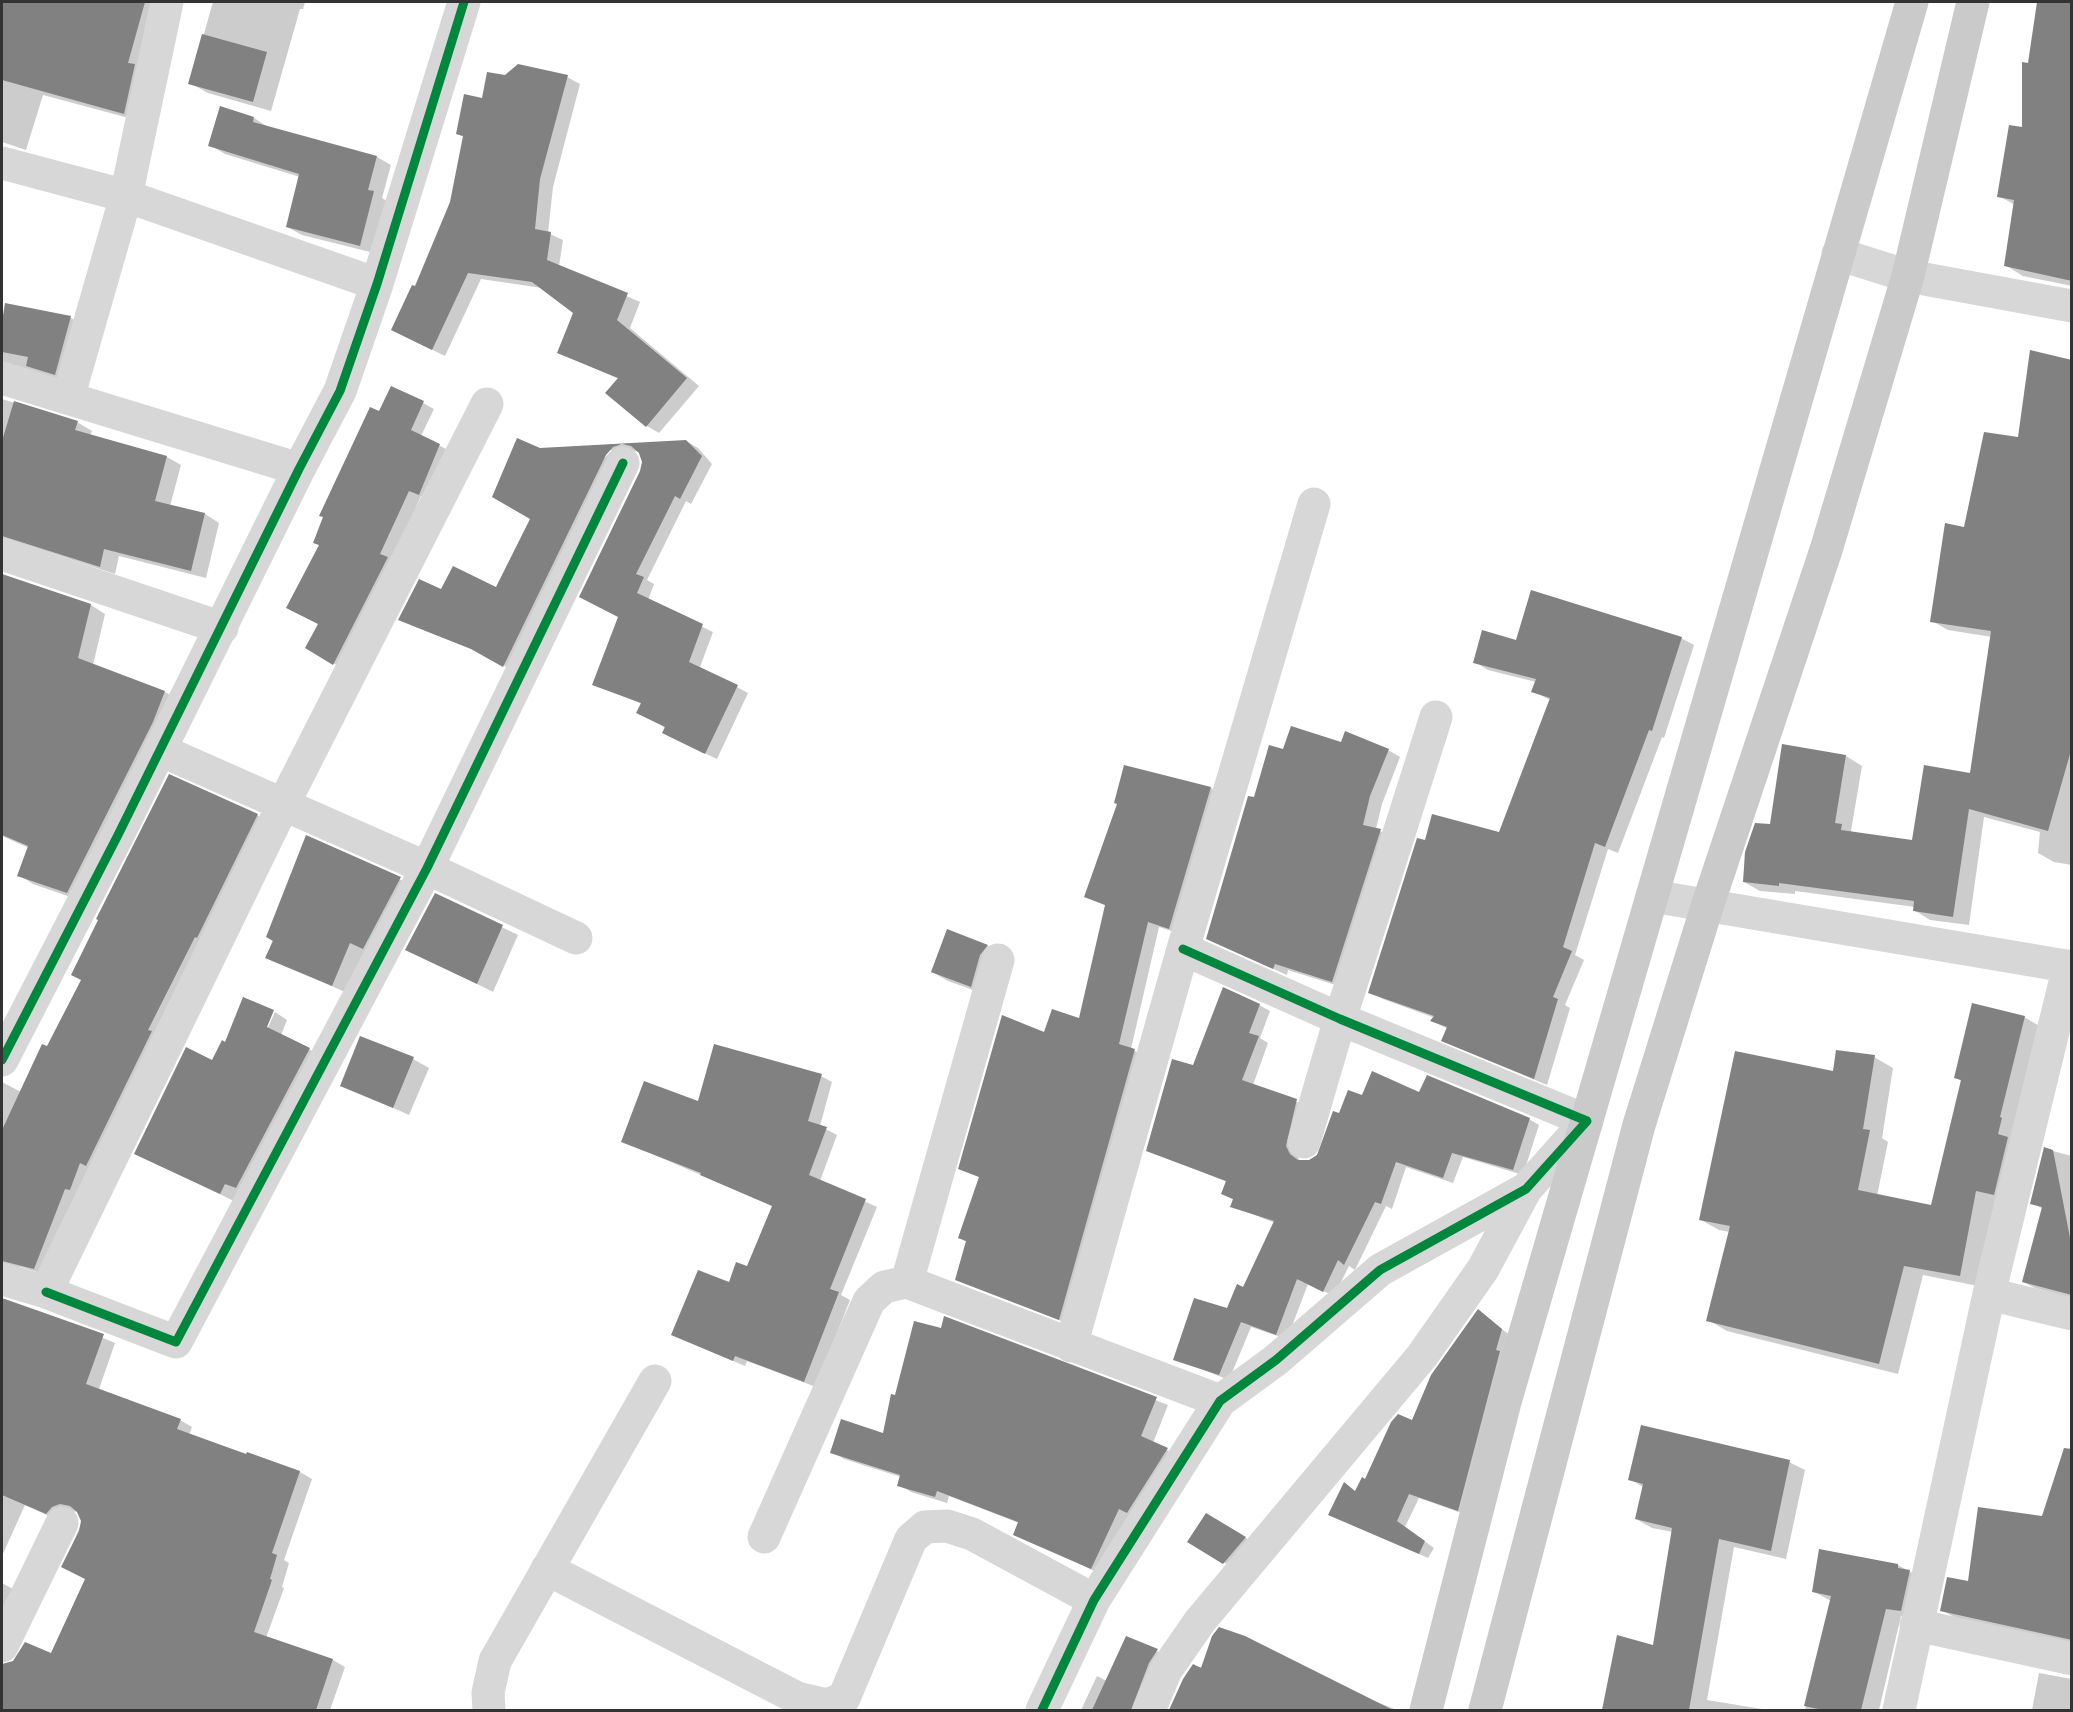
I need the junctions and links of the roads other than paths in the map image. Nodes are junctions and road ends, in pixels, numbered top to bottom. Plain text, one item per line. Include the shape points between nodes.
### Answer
1 (167, 2) edge
2 (464, 2) edge
3 (1912, 2) edge
4 (1973, 2) edge
5 (2, 163) edge
6 (126, 196) junction
7 (1838, 255) junction
8 (1908, 276) junction
9 (377, 284) junction
10 (2072, 306) edge
11 (2, 378) edge
12 (69, 398) junction
13 (487, 404) dead end
14 (623, 463) dead end
15 (299, 469) junction
16 (1314, 504) dead end
17 (2, 554) edge
18 (222, 628) junction
19 (1436, 717) dead end
20 (160, 750) junction
21 (283, 805) junction
22 (427, 868) junction
23 (1652, 896) junction
24 (1707, 907) junction
25 (576, 938) dead end
26 (1183, 949) junction
27 (998, 960) dead end
28 (2070, 966) edge
29 (1340, 1019) junction
30 (2, 1060) edge
31 (1587, 1121) junction
32 (1304, 1142) dead end
33 (1527, 1189) junction
34 (2, 1279) edge
35 (907, 1282) junction
36 (46, 1292) junction
37 (1989, 1294) junction
38 (2072, 1314) edge
39 (1071, 1346) junction
40 (655, 1381) dead end
41 (1220, 1401) junction
42 (62, 1523) dead end
43 (764, 1537) dead end
44 (547, 1569) junction
45 (1094, 1600) junction
46 (1916, 1625) junction
47 (2, 1646) edge
48 (2072, 1659) edge
49 (489, 1710) edge
50 (1042, 1710) edge
51 (1149, 1710) edge
52 (1426, 1710) edge
53 (1485, 1710) edge
54 (1899, 1710) edge

1 - 6 street
2 - 9 street
3 - 7 main road
4 - 8 main road
5 - 6 street
6 - 9 street
6 - 12 street
7 - 8 street
7 - 23 main road
8 - 10 street
8 - 24 main road via 1826,550
9 - 15 street via 340,391
11 - 12 street
12 - 15 street
13 - 21 street
14 - 22 street
15 - 18 street
16 - 26 street
17 - 18 street
18 - 20 street
19 - 29 street
20 - 21 street
20 - 30 street
21 - 22 street
21 - 36 street
22 - 25 street
22 - 36 street via 176,1342
23 - 24 street
23 - 31 main road
24 - 28 street
24 - 53 main road via 1639,1125
26 - 29 street
26 - 39 street
27 - 35 street
28 - 37 street
29 - 31 street
29 - 32 street
31 - 33 street
31 - 52 main road via 1505,1402
33 - 41 street via 1380,1270 1276,1360
33 - 51 street via 1483,1269 1422,1356 1200,1621 1166,1670
34 - 36 street
35 - 39 street
35 - 43 street via 884,1287 869,1301
37 - 38 street
37 - 46 street
39 - 41 street
40 - 44 street
41 - 45 street
42 - 47 street
44 - 45 street via 797,1698 827,1705 844,1698 911,1539 925,1527 947,1526 972,1534
44 - 49 street via 495,1661 488,1693
45 - 50 street
46 - 48 street
46 - 54 street

